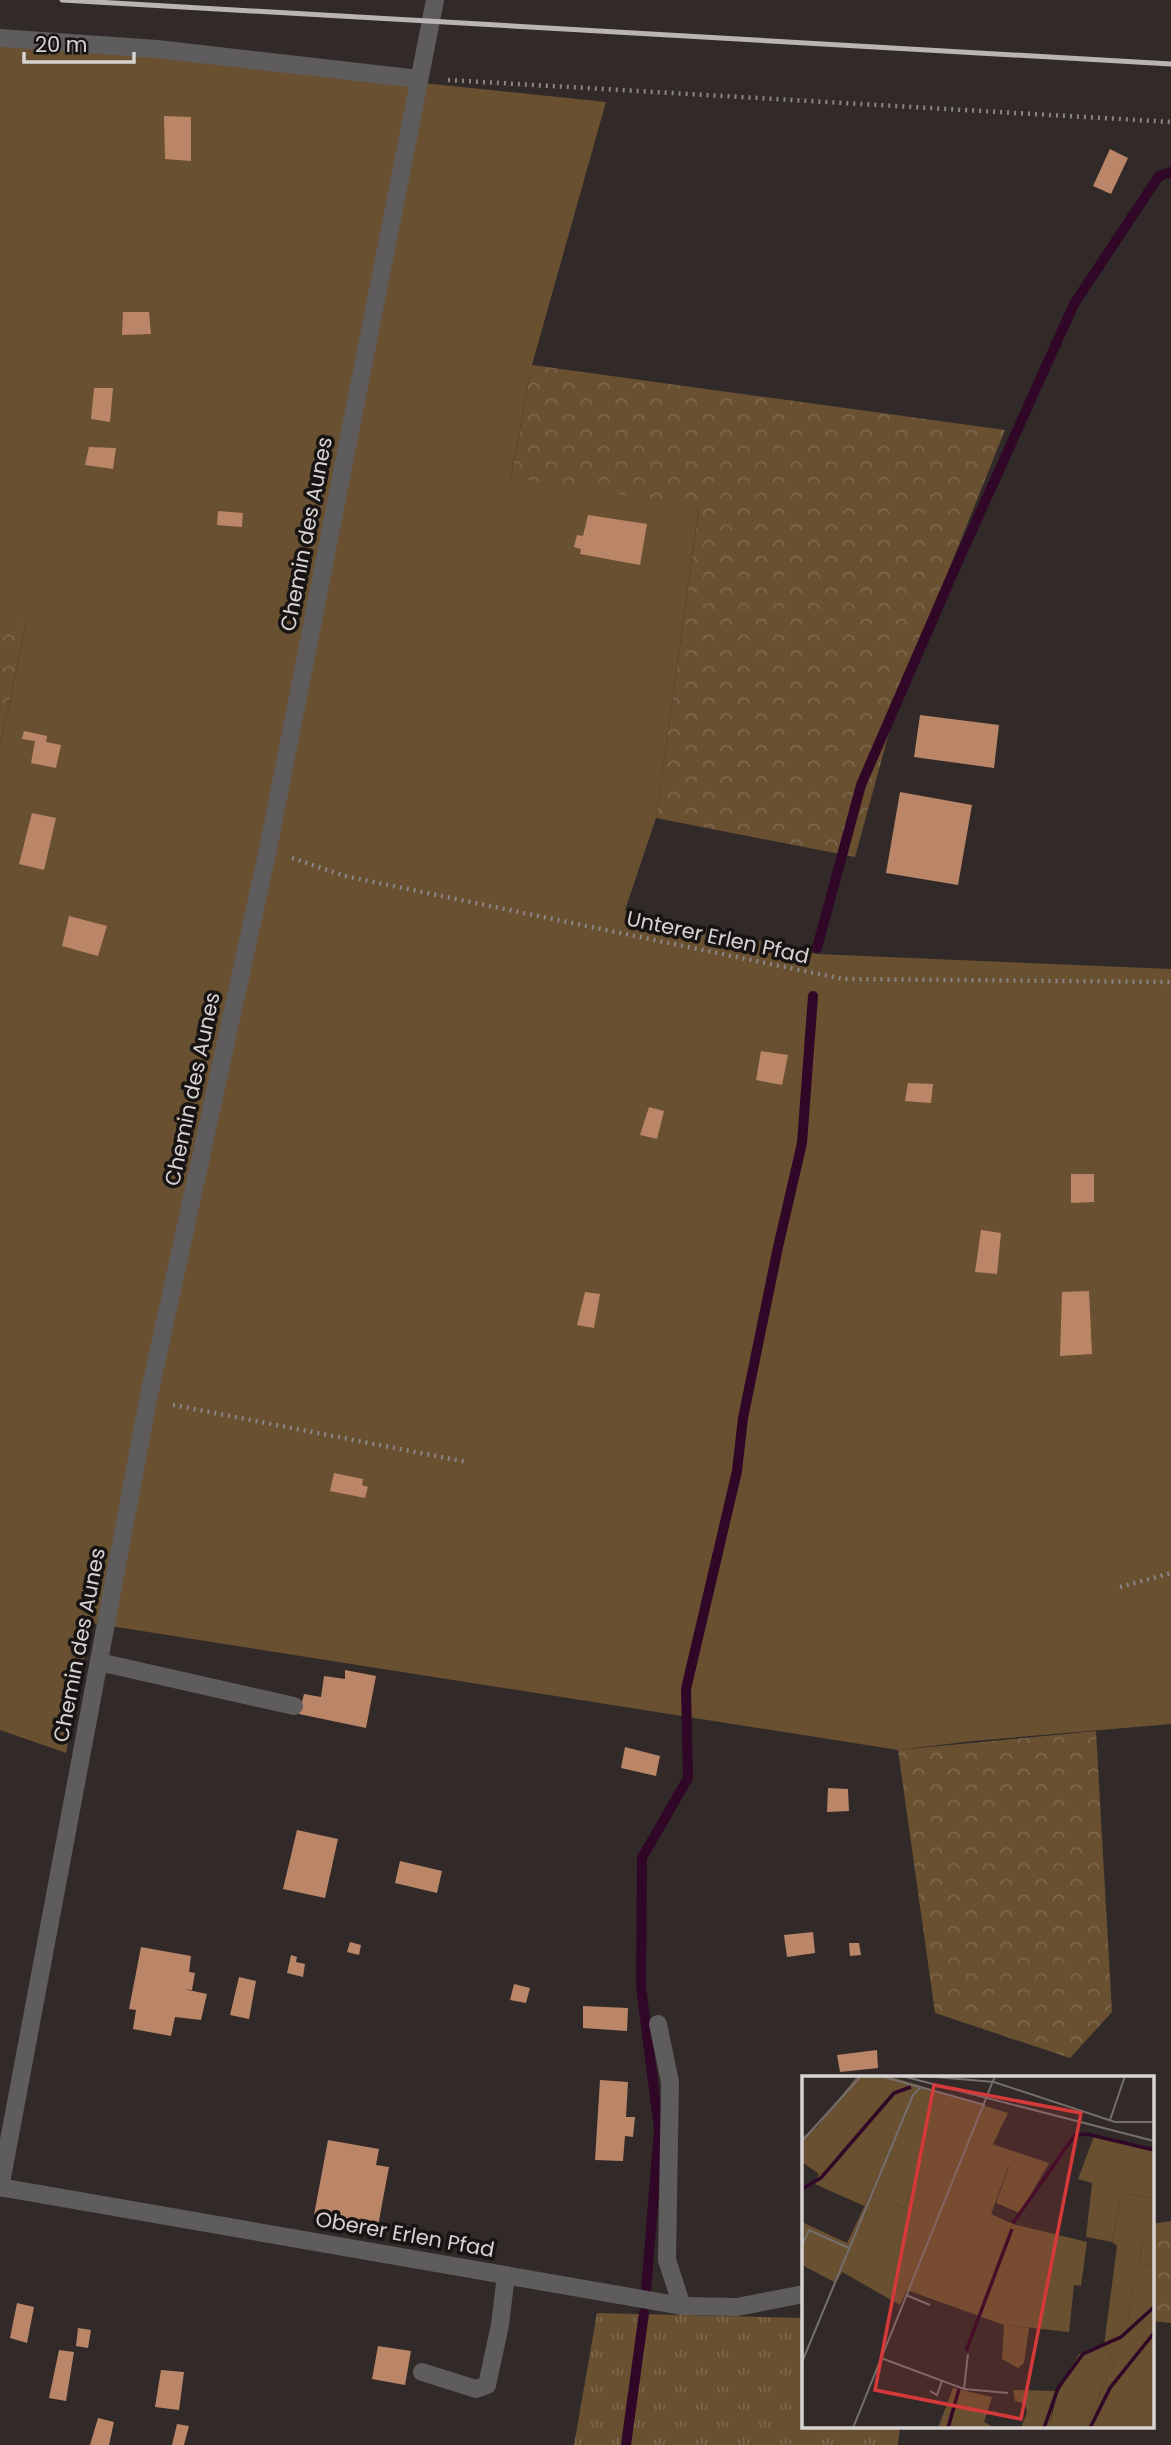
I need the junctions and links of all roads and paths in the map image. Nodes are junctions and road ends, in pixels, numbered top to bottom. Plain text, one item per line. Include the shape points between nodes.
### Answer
1 (435, 0) edge
2 (0, 38) edge
3 (419, 79) junction
4 (1171, 122) edge
5 (268, 849) junction
6 (1171, 982) edge
7 (148, 1400) junction
8 (467, 1462) dead end
9 (1171, 1573) edge
10 (1120, 1587) dead end
11 (99, 1662) junction
12 (294, 1706) dead end
13 (658, 2024) dead end
14 (0, 2187) edge
15 (506, 2275) junction
16 (802, 2294) edge
17 (682, 2306) junction
18 (422, 2372) dead end

1 - 3 street, Chemin des Aunes
2 - 3 street via 157,49
3 - 4 path
3 - 5 street, Chemin des Aunes
5 - 6 path, Unterer Erlen Pfad via 345,876 843,979
5 - 7 street, Chemin des Aunes
7 - 8 path
7 - 11 street, Chemin des Aunes
9 - 10 path
11 - 12 street
11 - 14 street, Chemin des Aunes
13 - 17 street via 670,2082 667,2260
14 - 15 street, Oberer Erlen Pfad
15 - 17 street, Oberer Erlen Pfad
15 - 18 street via 486,2385 476,2389
16 - 17 street, Oberer Erlen Pfad via 737,2307

